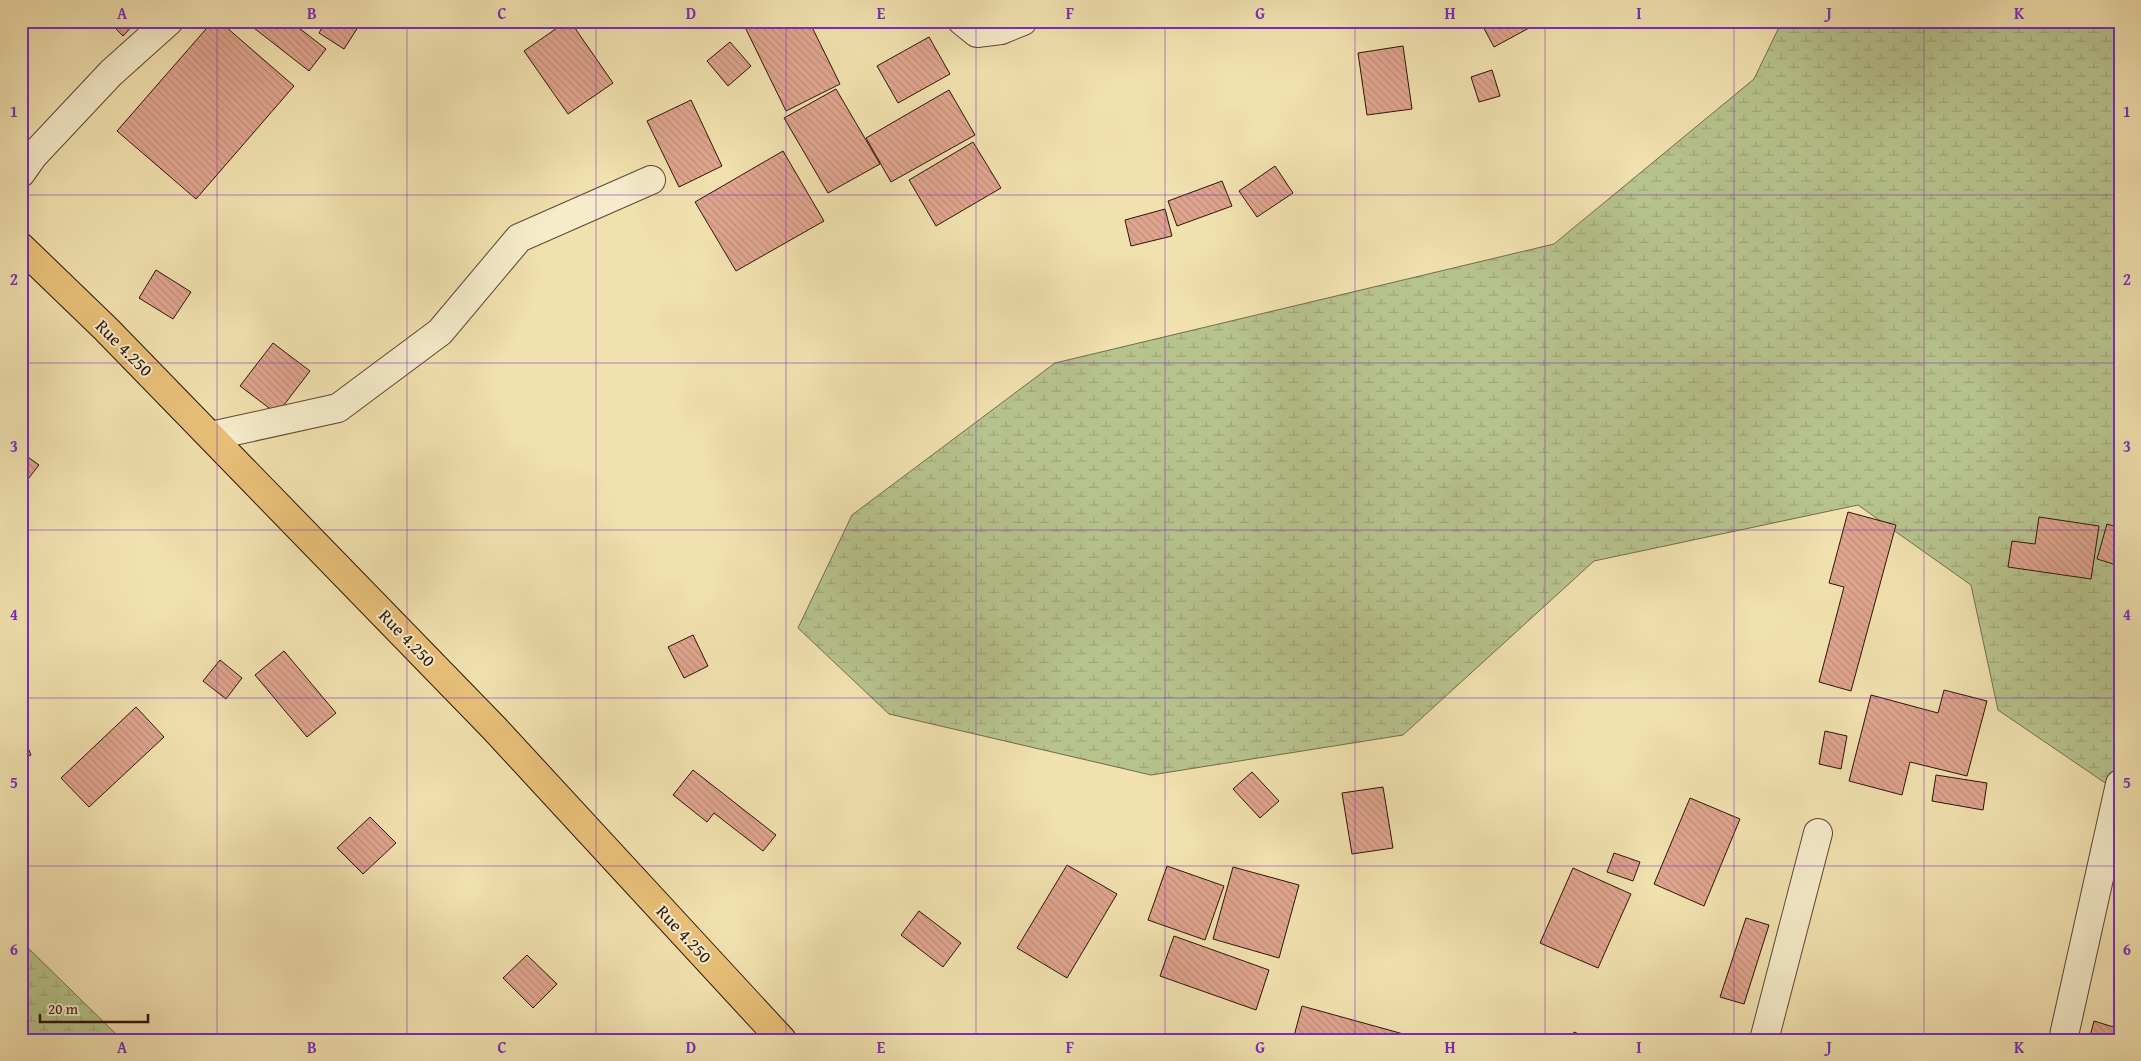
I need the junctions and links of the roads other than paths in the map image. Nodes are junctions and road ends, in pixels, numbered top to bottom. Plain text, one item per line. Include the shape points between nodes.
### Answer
1 (169, 21) edge
2 (962, 21) edge
3 (1023, 21) edge
4 (21, 173) edge
5 (651, 180) dead end
6 (21, 247) edge
7 (211, 436) junction
8 (2120, 784) edge
9 (1818, 833) dead end
10 (782, 1040) edge
11 (1764, 1040) edge
12 (2063, 1040) edge

1 - 4 street via 110,74
2 - 3 street via 977,33 1001,30
5 - 7 street via 519,238 440,332 338,408
6 - 7 main road, Rue 4.250
7 - 10 main road, Rue 4.250 via 494,728
8 - 12 street
9 - 11 street

